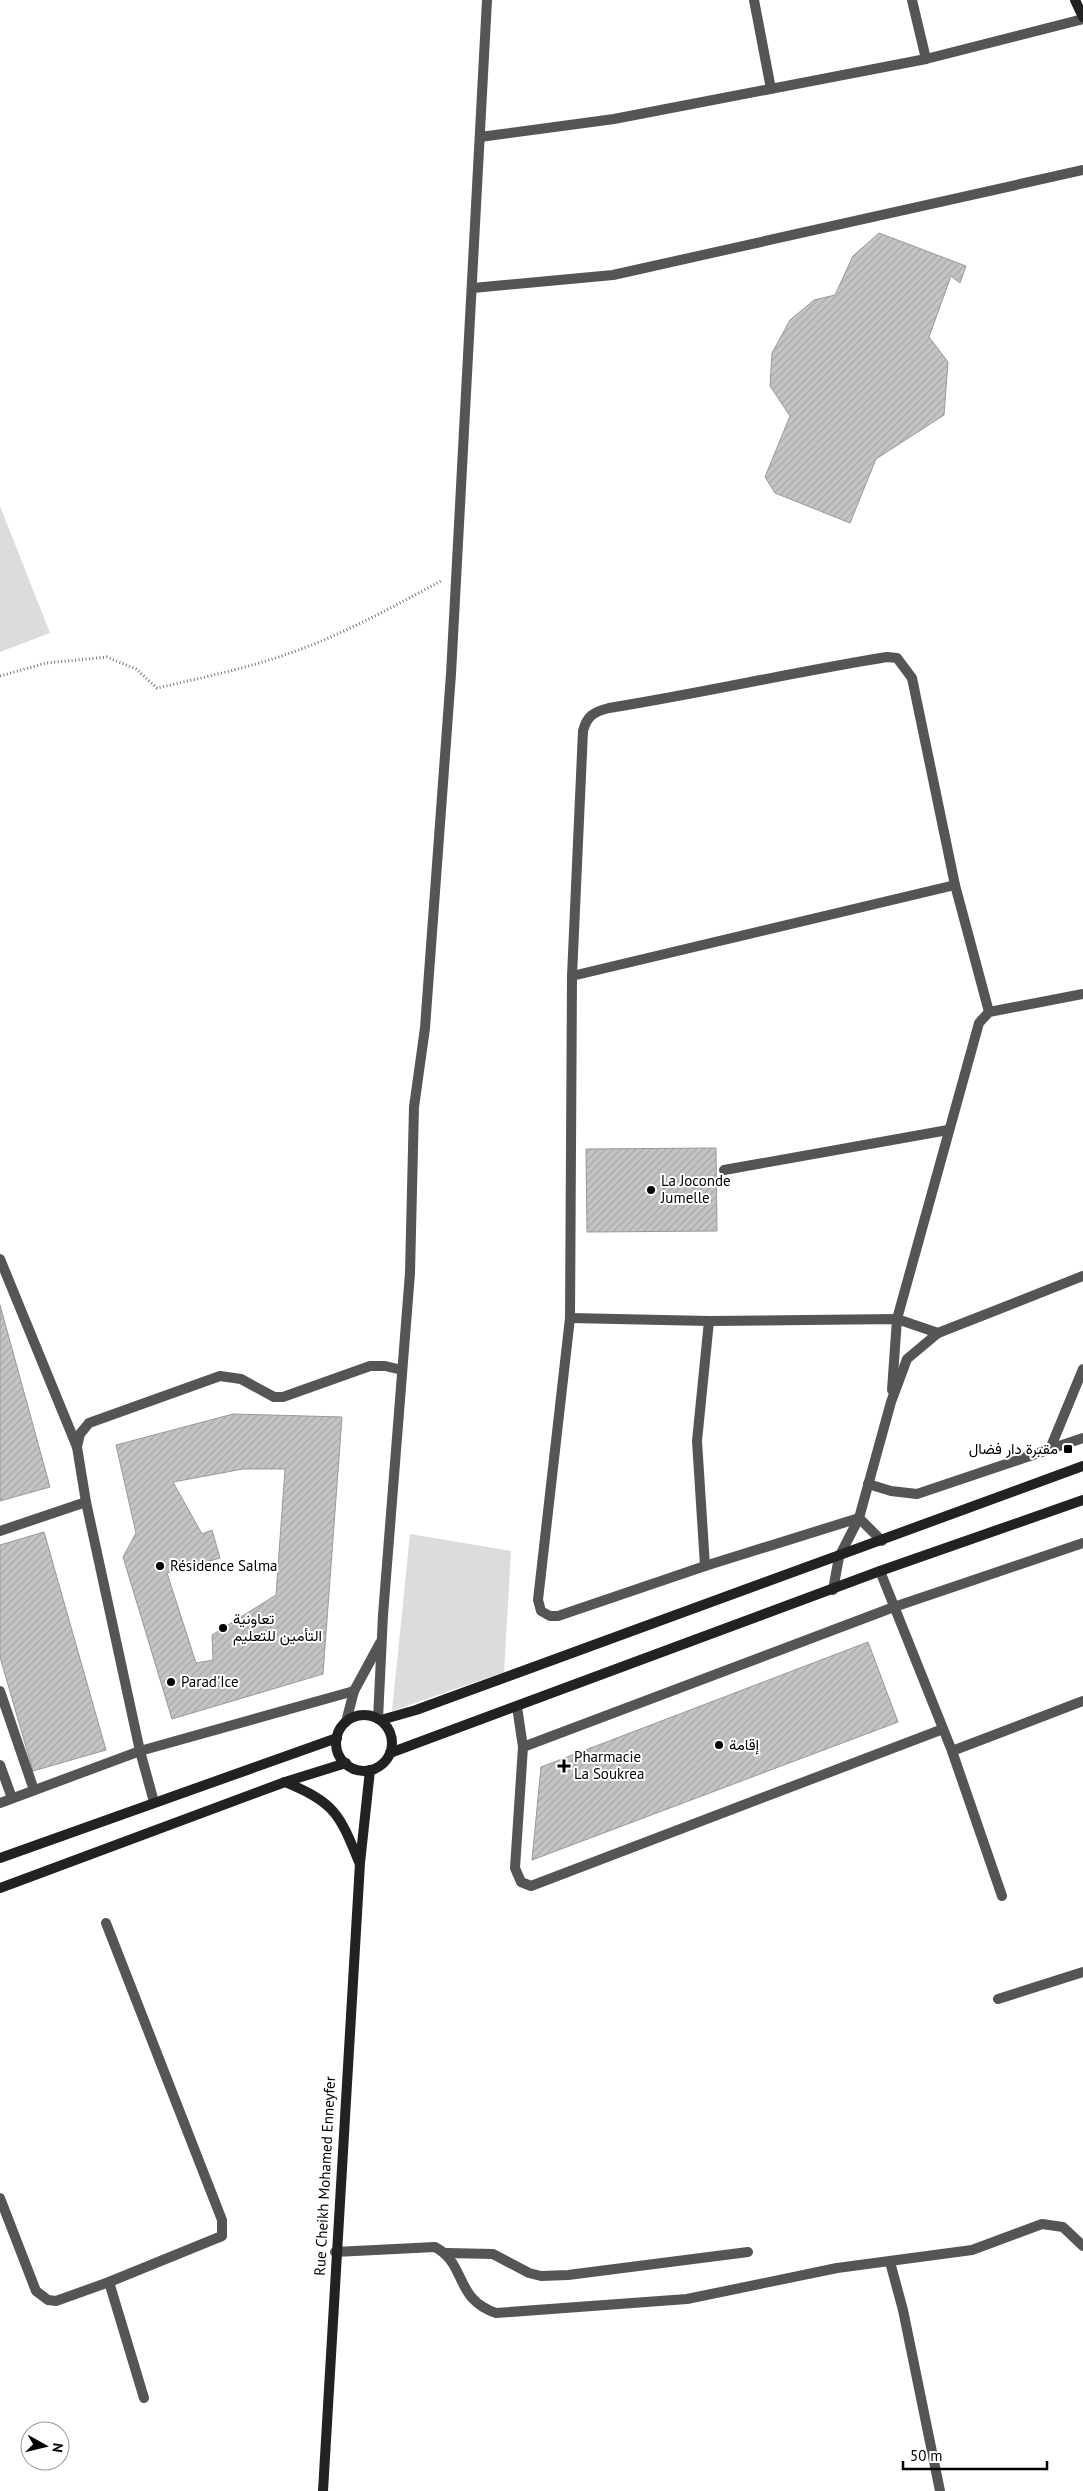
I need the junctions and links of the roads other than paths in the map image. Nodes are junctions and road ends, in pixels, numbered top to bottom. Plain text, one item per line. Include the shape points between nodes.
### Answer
1 (487, 0) edge
2 (754, 0) edge
3 (912, 0) edge
4 (1075, 0) edge
5 (1083, 18) edge
6 (926, 59) junction
7 (771, 89) junction
8 (480, 137) junction
9 (1083, 170) edge
10 (473, 288) junction
11 (955, 885) junction
12 (572, 976) junction
13 (1083, 994) edge
14 (989, 1012) junction
15 (948, 1130) junction
16 (724, 1170) dead end
17 (0, 1259) edge
18 (1083, 1276) edge
19 (570, 1318) junction
20 (897, 1319) junction
21 (708, 1320) junction
22 (938, 1333) junction
23 (1083, 1369) edge
24 (402, 1370) junction
25 (891, 1402) junction
26 (1083, 1438) edge
27 (77, 1447) junction
28 (1050, 1449) junction
29 (1083, 1466) edge
30 (868, 1484) junction
31 (1083, 1500) edge
32 (86, 1502) junction
33 (859, 1518) junction
34 (0, 1531) edge
35 (882, 1541) junction
36 (1083, 1543) edge
37 (840, 1557) junction
38 (705, 1566) junction
39 (880, 1571) junction
40 (833, 1590) junction
41 (894, 1607) junction
42 (382, 1640) junction
43 (0, 1691) edge
44 (354, 1691) junction
45 (1083, 1701) edge
46 (516, 1707) junction
47 (380, 1720) junction
48 (346, 1722) junction
49 (943, 1729) junction
50 (337, 1738) junction
51 (523, 1747) junction
52 (140, 1751) junction
53 (952, 1751) junction
54 (390, 1753) junction
55 (346, 1763) junction
56 (0, 1766) edge
57 (370, 1770) junction
58 (285, 1782) junction
59 (34, 1790) junction
60 (12, 1798) junction
61 (0, 1802) edge
62 (154, 1802) junction
63 (0, 1858) edge
64 (360, 1863) junction
65 (0, 1888) edge
66 (1002, 1896) dead end
67 (106, 1923) dead end
68 (1083, 1972) edge
69 (998, 1999) dead end
70 (0, 2198) edge
71 (1083, 2246) edge
72 (336, 2252) junction
73 (748, 2252) dead end
74 (447, 2253) junction
75 (890, 2262) junction
76 (109, 2282) junction
77 (144, 2398) dead end
78 (323, 2491) edge
79 (940, 2491) edge

1 - 8 street
2 - 7 street
3 - 6 street
4 - 5 main road
5 - 6 street
6 - 7 street
7 - 8 street via 614,118
8 - 10 street
9 - 10 street via 613,275
10 - 24 street via 431,953 414,1107 410,1273
11 - 12 street
11 - 12 street via 912,678 897,658 887,656 594,712 583,731
11 - 14 street
12 - 19 street
13 - 14 street
14 - 15 street via 979,1023
15 - 16 street
15 - 20 street
17 - 27 street
18 - 22 street
19 - 21 street
19 - 38 street via 538,1600 541,1610 550,1616 558,1616
20 - 21 street
20 - 22 street
20 - 25 street
21 - 38 street via 697,1441
22 - 25 street via 907,1359
23 - 28 street
24 - 27 street via 370,1366 283,1397 274,1397 241,1379 220,1376 89,1424 80,1434
24 - 42 street
25 - 30 street
26 - 28 street
27 - 32 street
28 - 30 street via 917,1494
29 - 35 main road
30 - 33 street
31 - 39 main road
32 - 34 street
32 - 52 street
33 - 35 street
33 - 37 street
33 - 38 street
35 - 37 main road
36 - 41 street
37 - 40 street
37 - 47 main road via 416,1710
39 - 40 main road
39 - 41 street
40 - 46 main road
41 - 49 street
41 - 51 street
42 - 44 street
42 - 47 street
43 - 59 street
44 - 48 street
44 - 52 street
45 - 53 street
46 - 51 street
46 - 54 main road
47 - 48 main road via 367,1715 356,1716
47 - 54 main road via 391,1735
48 - 50 main road
49 - 51 street via 531,1886 521,1882 516,1868
49 - 53 street
50 - 55 main road via 337,1747
50 - 62 main road
52 - 59 street
52 - 62 street
53 - 66 street
54 - 57 main road
55 - 57 main road
55 - 58 main road
56 - 60 street
57 - 64 main road, Rue Cheikh Mohamed Enneyfer
58 - 64 main road via 315,1794 329,1806 343,1823
58 - 65 main road
59 - 60 street
60 - 61 street
62 - 63 main road
64 - 72 main road, Rue Cheikh Mohamed Enneyfer
67 - 76 street via 224,2229 218,2240
68 - 69 street
70 - 76 street via 36,2291 41,2296 56,2301
71 - 75 street via 1063,2227 1042,2224 972,2250
72 - 74 street via 434,2247
72 - 78 main road, Rue Cheikh Mohamed Enneyfer
73 - 74 street via 541,2276 493,2254
74 - 75 street via 469,2296 482,2308 496,2313 688,2299 837,2268
75 - 79 street
76 - 77 street

